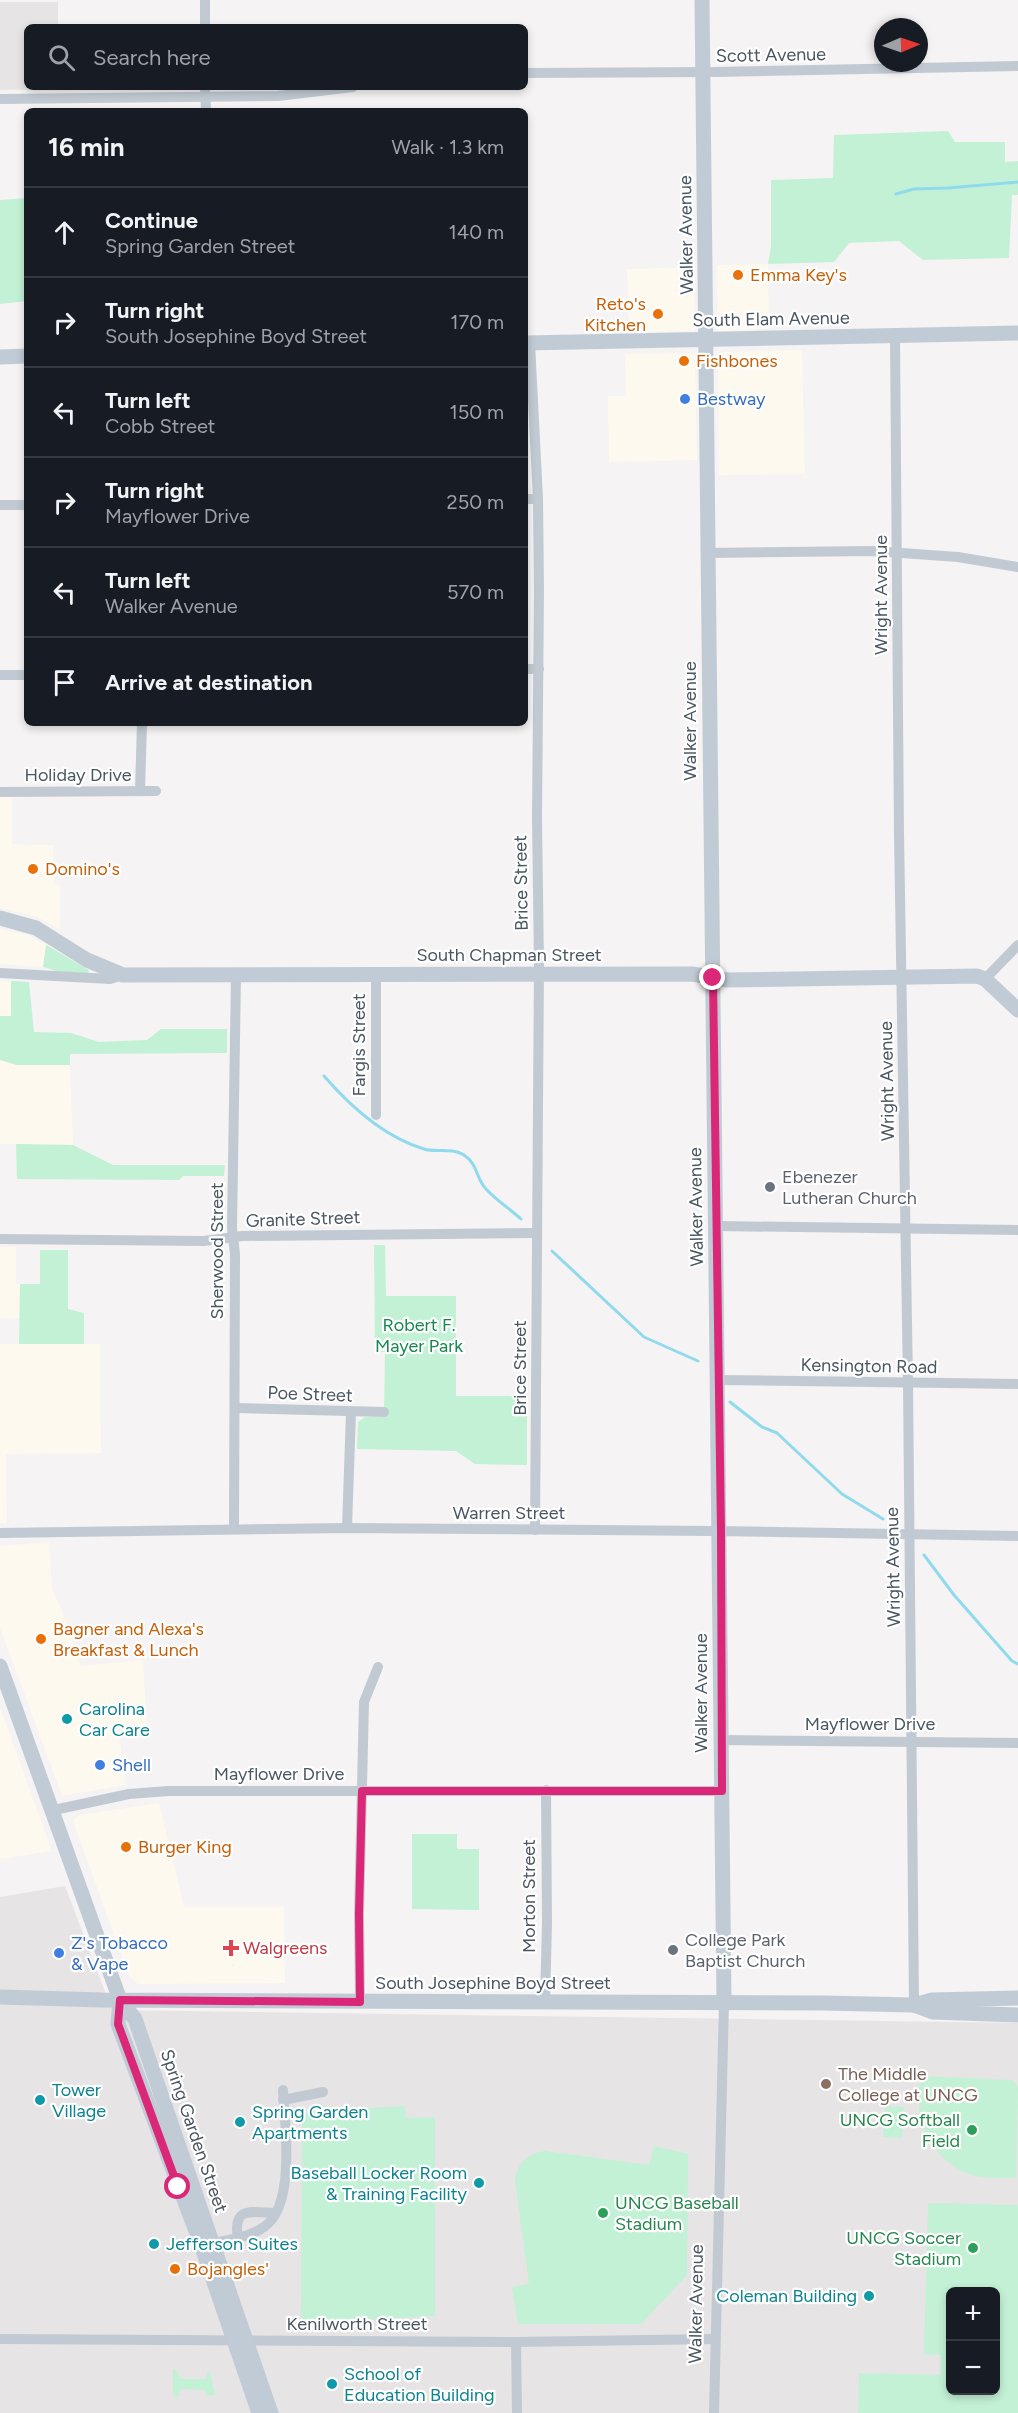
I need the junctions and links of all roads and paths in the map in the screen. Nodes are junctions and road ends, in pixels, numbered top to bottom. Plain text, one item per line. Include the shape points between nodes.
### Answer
1 (205, 0) edge
2 (702, 0) edge
3 (205, 24) edge
4 (1018, 66) edge
5 (703, 72) junction
6 (528, 73) edge
7 (331, 90) edge
8 (205, 92) edge
9 (0, 99) edge
10 (206, 108) edge
11 (1018, 333) edge
12 (895, 337) junction
13 (706, 339) junction
14 (528, 343) edge
15 (24, 356) edge
16 (0, 357) edge
17 (528, 357) edge
18 (528, 499) edge
19 (538, 499) junction
20 (0, 505) edge
21 (24, 505) edge
22 (710, 553) junction
23 (898, 554) junction
24 (1018, 567) edge
25 (528, 669) edge
26 (539, 669) junction
27 (0, 675) edge
28 (24, 675) edge
29 (142, 726) edge
30 (140, 791) junction
31 (156, 791) dead end
32 (0, 792) edge
33 (0, 918) edge
34 (1018, 945) edge
35 (0, 973) edge
36 (123, 975) junction
37 (236, 975) junction
38 (376, 975) junction
39 (539, 975) junction
40 (902, 977) junction
41 (713, 978) junction
42 (985, 979) junction
43 (1018, 1010) edge
44 (376, 1115) dead end
45 (716, 1226) junction
46 (906, 1228) junction
47 (1018, 1230) edge
48 (536, 1233) junction
49 (233, 1238) junction
50 (0, 1239) edge
51 (719, 1380) junction
52 (908, 1383) junction
53 (1018, 1384) edge
54 (234, 1408) junction
55 (351, 1412) junction
56 (384, 1412) dead end
57 (234, 1528) junction
58 (347, 1528) junction
59 (535, 1530) junction
60 (721, 1531) junction
61 (0, 1533) edge
62 (909, 1536) junction
63 (1018, 1536) edge
64 (0, 1666) edge
65 (378, 1667) dead end
66 (721, 1740) junction
67 (912, 1741) junction
68 (1018, 1743) edge
69 (546, 1790) junction
70 (362, 1791) junction
71 (722, 1791) junction
72 (54, 1810) junction
73 (0, 1997) edge
74 (1018, 1998) edge
75 (120, 2000) junction
76 (360, 2002) junction
77 (545, 2002) junction
78 (724, 2002) junction
79 (914, 2005) junction
80 (1018, 2015) edge
81 (324, 2092) dead end
82 (275, 2213) junction
83 (238, 2238) junction
84 (207, 2245) junction
85 (0, 2339) edge
86 (715, 2339) junction
87 (240, 2340) junction
88 (516, 2342) junction
89 (259, 2413) edge
90 (271, 2413) edge
91 (517, 2413) edge
92 (714, 2413) edge

1 - 3 street
2 - 5 street, Walker Avenue
4 - 5 street, Scott Avenue
5 - 6 street, Scott Avenue
5 - 13 street, Walker Avenue
7 - 8 street via 301,94
8 - 9 street
8 - 10 street
11 - 12 street, South Elam Avenue
12 - 13 street, South Elam Avenue
12 - 23 street, Wright Avenue
13 - 14 street, South Elam Avenue
13 - 22 street, Walker Avenue
15 - 16 street
17 - 19 street, Brice Street
18 - 19 street
19 - 26 street, Brice Street
20 - 21 street
22 - 23 street
22 - 41 street, Walker Avenue
23 - 24 street via 958,557
23 - 40 street, Wright Avenue
25 - 26 street
26 - 39 street, Brice Street
27 - 28 street
29 - 30 street
30 - 31 street, Holiday Drive
30 - 32 street, Holiday Drive
33 - 36 street, South Chapman Street via 36,928 87,960
34 - 42 street
35 - 36 street via 111,979
36 - 37 street, South Chapman Street
37 - 38 street, South Chapman Street
37 - 49 street, Sherwood Street
38 - 39 street, South Chapman Street
38 - 44 street, Fargis Street
39 - 41 street, South Chapman Street via 692,974
39 - 48 street, Brice Street
40 - 41 street, South Chapman Street
40 - 42 street, South Chapman Street
40 - 46 street, Wright Avenue
41 - 45 street, Walker Avenue
42 - 43 street
45 - 46 street
45 - 51 street, Walker Avenue
46 - 47 street
46 - 52 street, Wright Avenue
48 - 49 street, Granite Street
48 - 59 street, Brice Street
49 - 50 street, Granite Street
49 - 54 street, Sherwood Street
51 - 52 street, Kensington Road
51 - 60 street, Walker Avenue
52 - 53 street, Kensington Road
52 - 62 street, Wright Avenue
54 - 55 street, Poe Street
54 - 57 street, Sherwood Street
55 - 56 street, Poe Street
55 - 58 street
57 - 58 street, Warren Street
57 - 61 street, Warren Street
58 - 59 street, Warren Street
59 - 60 street, Warren Street
60 - 62 street, Warren Street
60 - 66 street, Walker Avenue
62 - 63 street, Warren Street
62 - 67 street, Wright Avenue
64 - 72 street, Spring Garden Street
65 - 70 street via 364,1702
66 - 67 street, Mayflower Drive
66 - 71 street, Walker Avenue
67 - 68 street, Mayflower Drive
67 - 79 street, Wright Avenue
69 - 70 street, Mayflower Drive
69 - 71 street, Mayflower Drive
69 - 77 street, Morton Street
70 - 72 street, Mayflower Drive via 168,1791 129,1794
70 - 76 street
71 - 78 street, Walker Avenue
72 - 75 street, Spring Garden Street
73 - 75 street, South Josephine Boyd Street
74 - 79 street, South Josephine Boyd Street via 932,2000
75 - 76 street, South Josephine Boyd Street
75 - 84 street, Spring Garden Street via 118,2024
76 - 77 street, South Josephine Boyd Street
77 - 78 street, South Josephine Boyd Street
78 - 79 street, South Josephine Boyd Street
78 - 86 street, Walker Avenue
79 - 80 street, South Josephine Boyd Street via 933,2012
81 - 82 street via 283,2095 287,2168
82 - 83 street via 267,2226
82 - 83 street via 240,2215 236,2222
83 - 84 street
84 - 87 street, Spring Garden Street
85 - 87 street, Kenilworth Street
86 - 88 street, Kenilworth Street
86 - 92 street, Walker Avenue
87 - 88 street, Kenilworth Street
87 - 89 street, Spring Garden Street
87 - 90 street, Spring Garden Street
88 - 91 street

